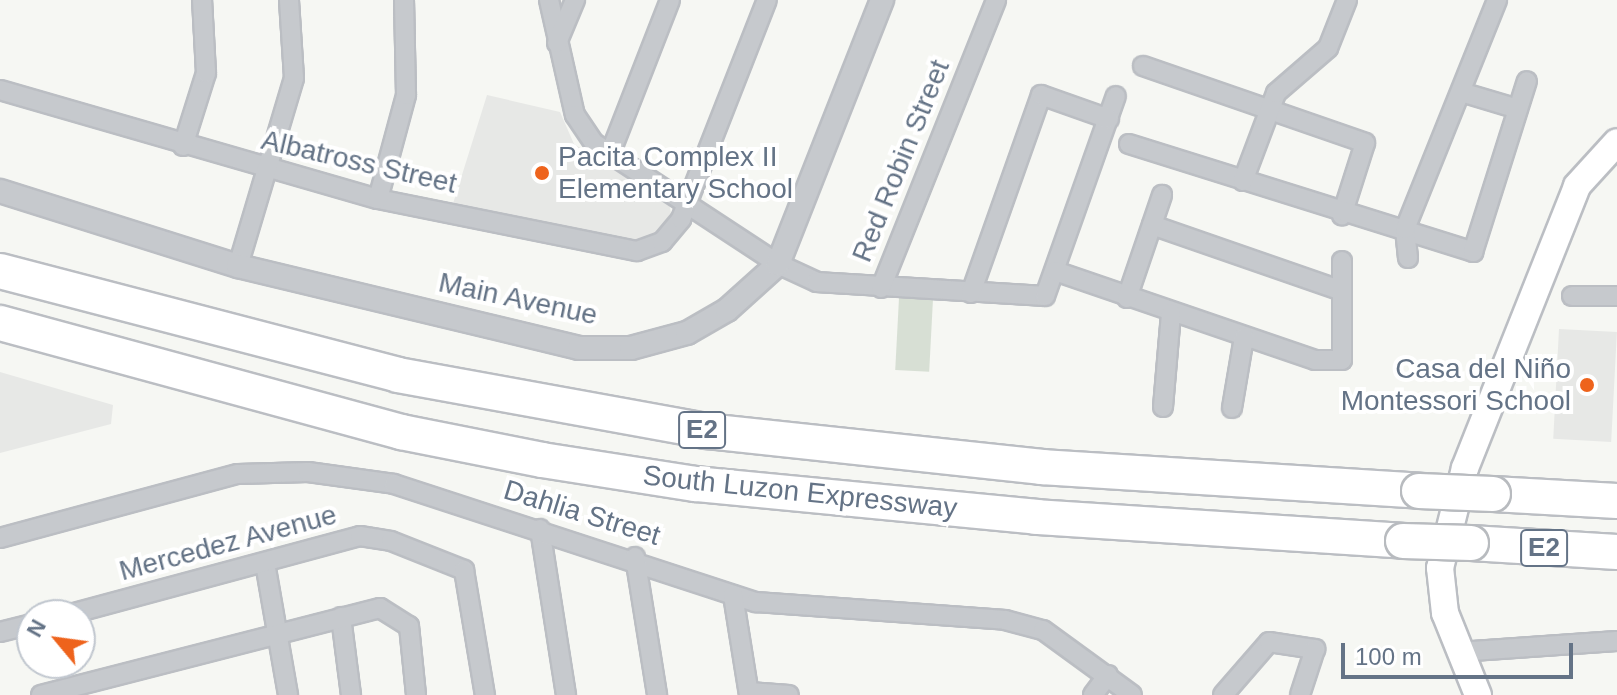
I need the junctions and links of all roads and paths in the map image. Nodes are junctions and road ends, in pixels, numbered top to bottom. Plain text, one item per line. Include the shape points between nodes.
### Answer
1 (202, 0) edge
2 (289, 0) edge
3 (404, 0) edge
4 (549, 0) edge
5 (575, 0) edge
6 (670, 0) edge
7 (767, 0) edge
8 (882, 0) edge
9 (996, 0) edge
10 (1497, 0) edge
11 (1340, 4) edge
12 (557, 43) junction
13 (1143, 66) dead end
14 (1527, 81) dead end
15 (0, 90) edge
16 (1461, 92) junction
17 (1116, 96) dead end
18 (1268, 108) junction
19 (1518, 109) junction
20 (1109, 119) junction
21 (1617, 142) edge
22 (1129, 144) dead end
23 (183, 146) junction
24 (610, 154) junction
25 (268, 171) junction
26 (1243, 181) junction
27 (0, 191) edge
28 (1162, 195) dead end
29 (378, 199) junction
30 (689, 202) junction
31 (1342, 215) junction
32 (1152, 225) junction
33 (1405, 229) junction
34 (1408, 258) dead end
35 (1342, 261) dead end
36 (778, 264) junction
37 (238, 266) junction
38 (0, 271) edge
39 (1055, 271) junction
40 (881, 288) junction
41 (1337, 289) junction
42 (971, 293) junction
43 (1572, 296) dead end
44 (1617, 296) edge
45 (1127, 298) junction
46 (1171, 313) junction
47 (0, 323) edge
48 (1244, 337) junction
49 (1163, 407) dead end
50 (1232, 408) dead end
51 (1617, 501) edge
52 (540, 529) junction
53 (0, 538) edge
54 (1617, 552) edge
55 (635, 557) junction
56 (265, 563) junction
57 (733, 595) junction
58 (96, 607) edge
59 (341, 617) junction
60 (280, 631) junction
61 (1617, 641) edge
62 (1458, 652) junction
63 (1108, 675) junction
64 (749, 693) edge
65 (41, 695) edge
66 (288, 695) edge
67 (351, 695) edge
68 (416, 695) edge
69 (485, 695) edge
70 (566, 695) edge
71 (657, 695) edge
72 (789, 695) edge
73 (1093, 695) edge
74 (1132, 695) edge
75 (1223, 695) edge
76 (1300, 695) edge
77 (1478, 695) edge

1 - 23 street via 206,73
2 - 25 street via 294,78
3 - 29 street via 406,95
4 - 12 street, Red Robin Street
5 - 12 street
6 - 24 street
7 - 30 street, Albatross Street
8 - 36 street, Main Avenue
9 - 40 street, Red Robin Street
10 - 16 street
11 - 18 street via 1328,48 1276,93
12 - 24 street, Red Robin Street via 582,129
13 - 18 street
14 - 19 street
15 - 23 street, Albatross Street
16 - 19 street
16 - 33 street
17 - 20 street
18 - 26 street
18 - 31 street via 1365,143
19 - 33 street via 1473,252
20 - 39 street
20 - 42 street via 1041,95
21 - 62 main road via 1577,186 1465,468 1440,568
22 - 26 street
23 - 25 street, Albatross Street
24 - 30 street, Red Robin Street
25 - 29 street, Albatross Street
25 - 37 street
26 - 31 street
27 - 37 street, Main Avenue
28 - 32 street
29 - 30 street, Albatross Street via 637,251 672,233
30 - 36 street, Red Robin Street
31 - 33 street
32 - 41 street
32 - 45 street
33 - 34 street
35 - 41 street
36 - 37 street, Main Avenue via 727,310 687,333 631,348 579,348
36 - 40 street, Red Robin Street via 817,282
38 - 51 highway, South Luzon Expressway / E2, bridge via 398,375 706,431 1042,467
39 - 42 street via 1045,296
39 - 45 street
40 - 42 street
41 - 48 street via 1342,360 1315,360
43 - 44 street
45 - 46 street
46 - 48 street
46 - 49 street
47 - 54 highway, South Luzon Expressway / E2, bridge via 401,432 696,484 1036,517
48 - 50 street
52 - 53 street, Dahlia Street via 394,484 308,472 238,474
52 - 55 street, Dahlia Street
52 - 70 street
55 - 57 street, Dahlia Street
55 - 71 street
56 - 58 street, Mercedez Avenue
56 - 60 street
56 - 69 street, Mercedez Avenue via 360,536 450,559 464,570
57 - 63 street, Dahlia Street via 837,613 1005,620 1043,630
57 - 64 street
59 - 60 street
59 - 67 street
59 - 68 street via 380,608 398,614 409,626
60 - 65 street
60 - 66 street
61 - 62 street
62 - 77 main road
63 - 73 street
63 - 74 street, Dahlia Street
64 - 72 street
75 - 76 street via 1269,642 1315,649

